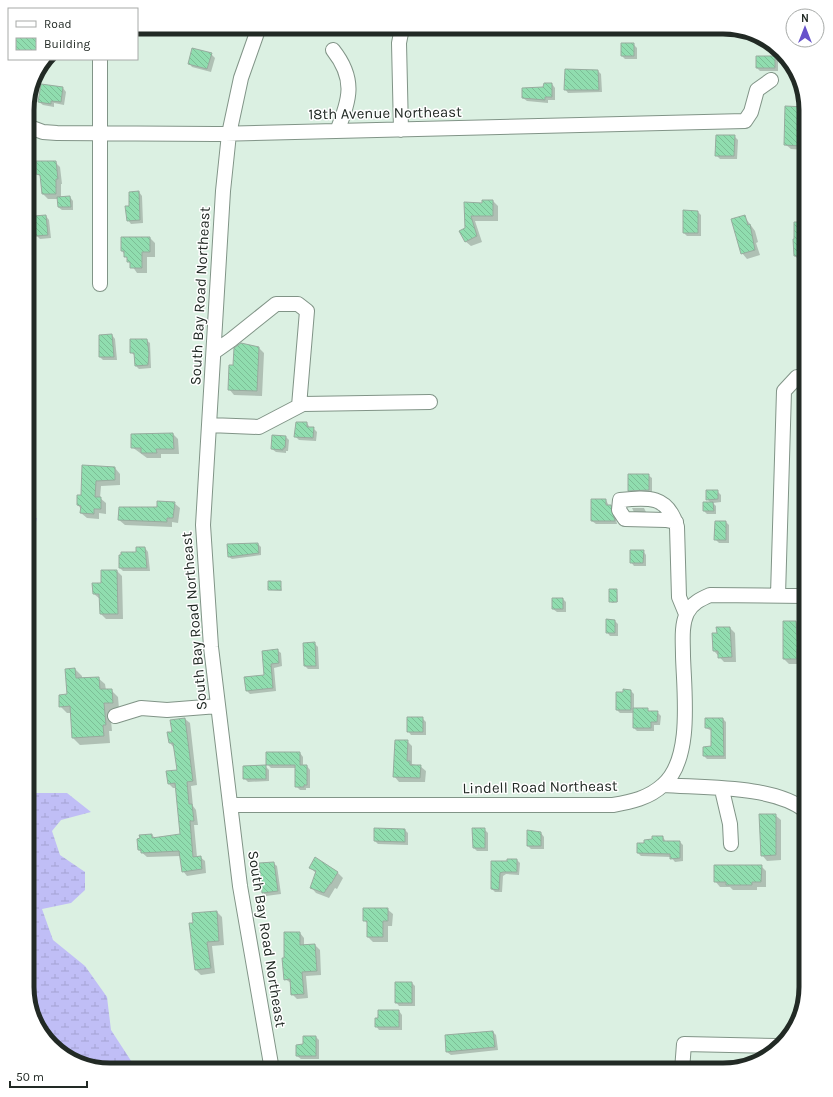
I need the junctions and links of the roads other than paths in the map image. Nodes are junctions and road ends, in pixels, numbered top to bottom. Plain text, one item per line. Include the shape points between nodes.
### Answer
1 (257, 34) edge
2 (402, 34) edge
3 (333, 50) dead end
4 (100, 60) edge
5 (771, 80) dead end
6 (34, 129) edge
7 (401, 130) junction
8 (337, 131) junction
9 (101, 133) junction
10 (229, 134) junction
11 (100, 284) dead end
12 (214, 352) junction
13 (799, 377) edge
14 (430, 402) dead end
15 (299, 406) junction
16 (209, 425) junction
17 (676, 522) dead end
18 (778, 596) junction
19 (799, 596) edge
20 (686, 614) junction
21 (218, 706) junction
22 (115, 716) dead end
23 (663, 785) junction
24 (722, 790) junction
25 (230, 805) junction
26 (799, 805) edge
27 (731, 844) dead end
28 (771, 1046) edge
29 (271, 1063) edge
30 (683, 1063) edge

1 - 10 street, South Bay Road Northeast via 241,78
2 - 7 street via 399,43
3 - 8 street via 346,70 350,88 347,108
4 - 9 street
5 - 7 street, 18th Avenue Northeast via 757,90 751,112 745,121
6 - 9 street, 18th Avenue Northeast via 43,132
7 - 8 street, 18th Avenue Northeast
8 - 10 street, 18th Avenue Northeast
9 - 10 street, 18th Avenue Northeast
9 - 11 street
10 - 12 street, South Bay Road Northeast via 223,191
12 - 15 street via 276,304 298,304 307,311
12 - 16 street, South Bay Road Northeast
13 - 18 street via 784,391
14 - 15 street
15 - 16 street via 260,427
16 - 21 street, South Bay Road Northeast via 204,525 211,646
17 - 20 street via 679,597
18 - 19 street
18 - 20 street via 710,596 695,603
20 - 23 street, Lindell Road Northeast via 683,630 682,746 674,770
21 - 22 street via 167,710 140,708
21 - 25 street, South Bay Road Northeast
23 - 24 street
23 - 25 street, Lindell Road Northeast via 634,801 612,805
24 - 26 street via 774,795
24 - 27 street via 730,824
25 - 29 street, South Bay Road Northeast via 249,945
28 - 30 street via 684,1044

